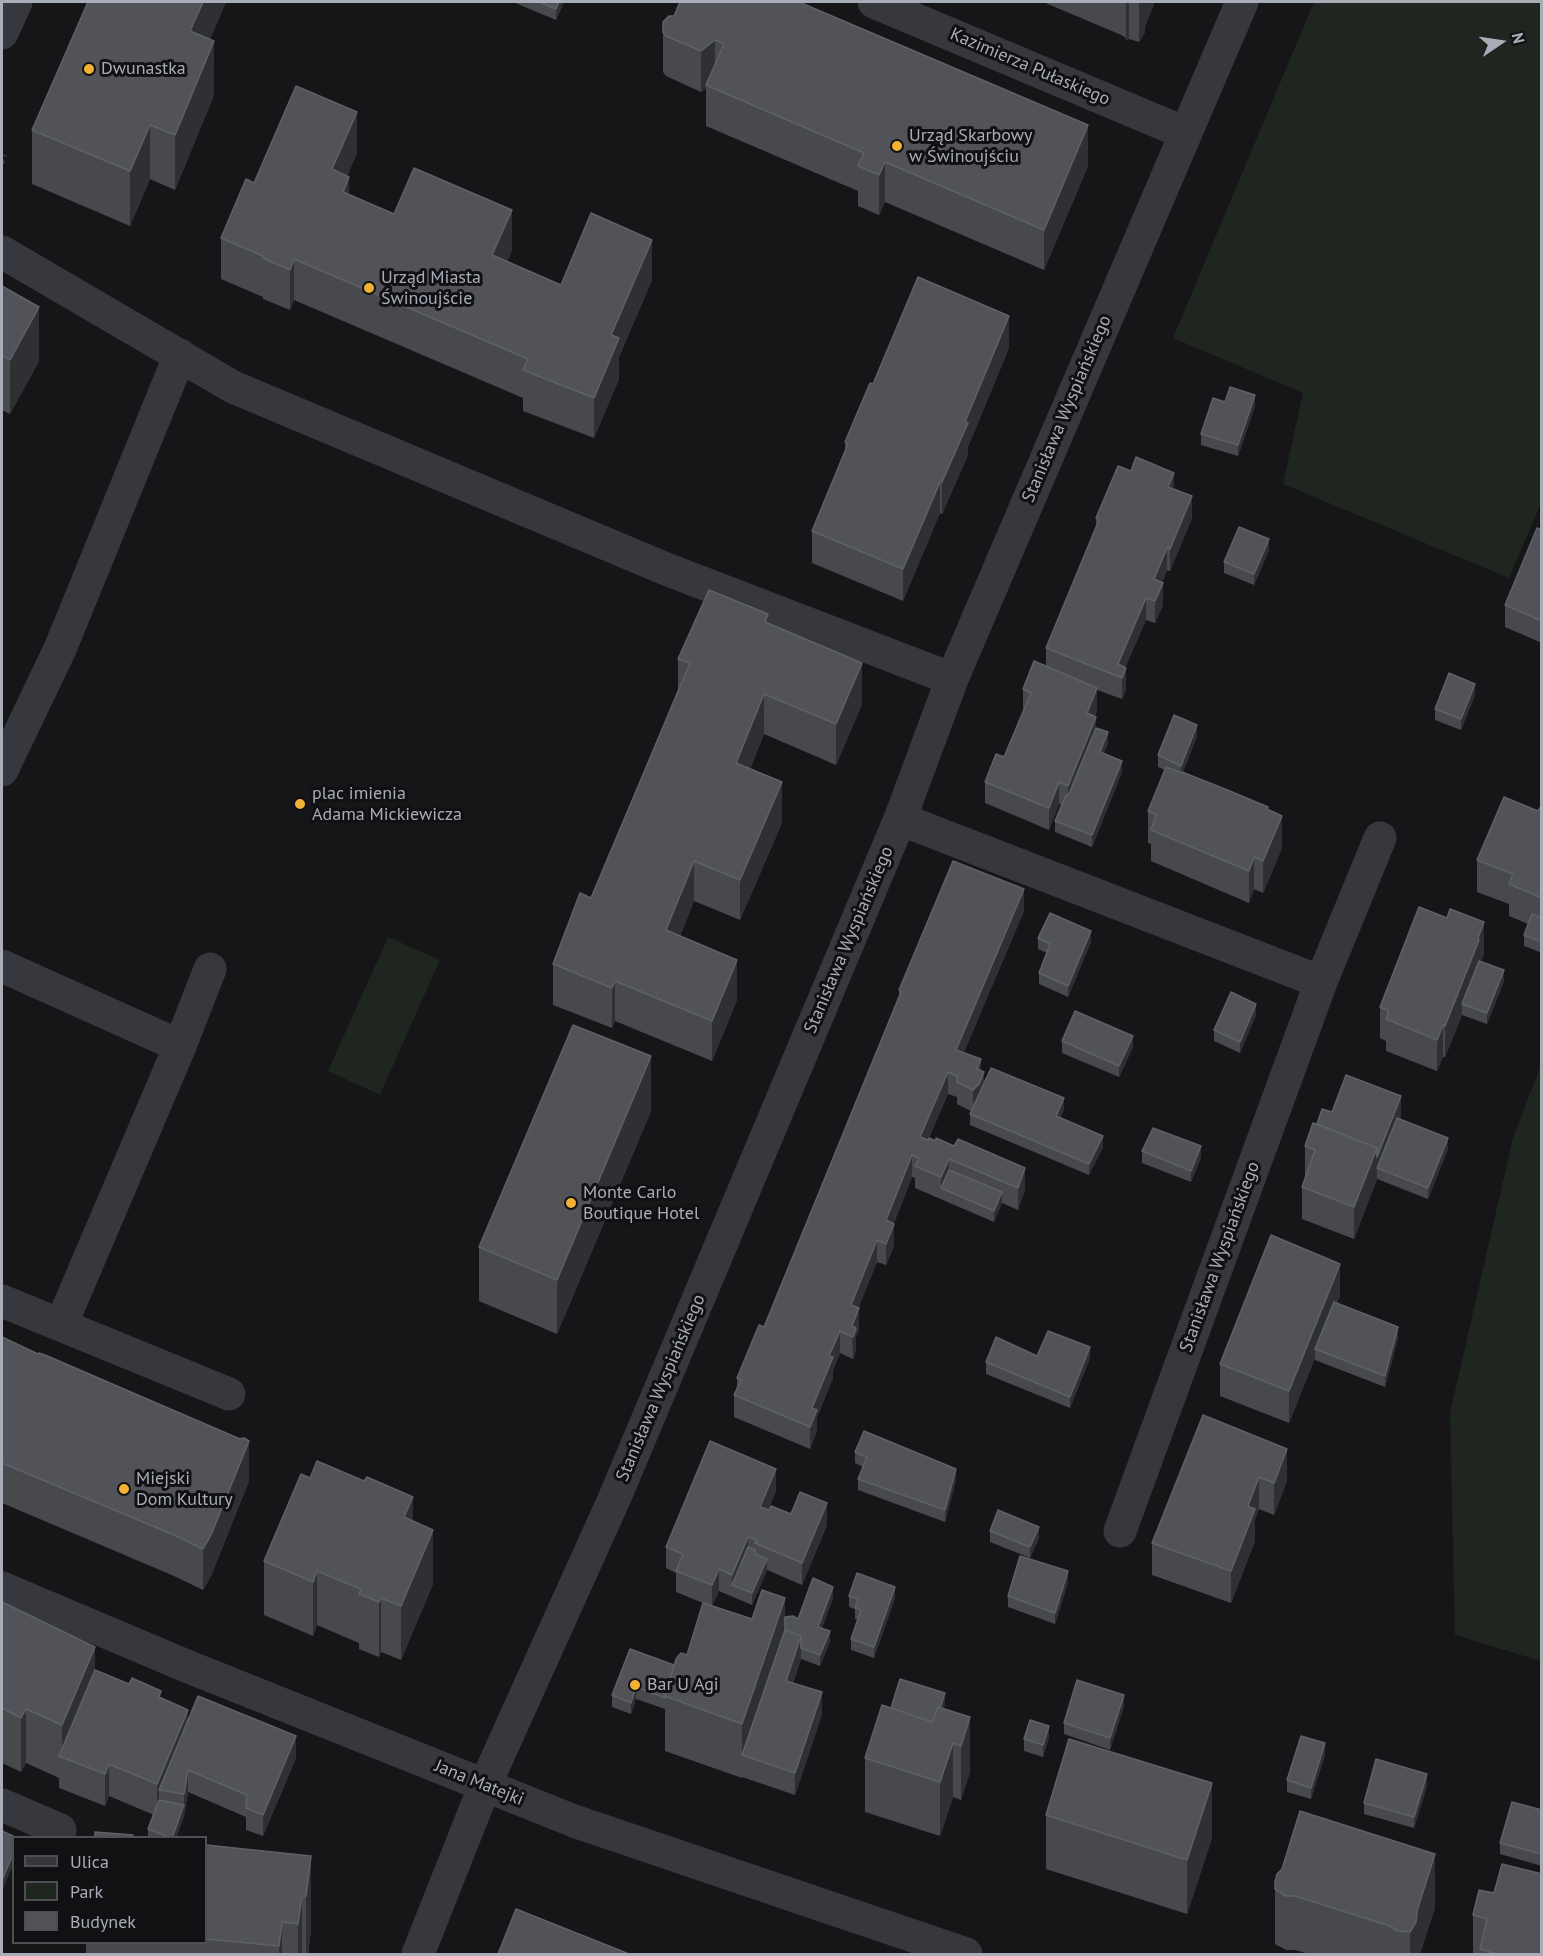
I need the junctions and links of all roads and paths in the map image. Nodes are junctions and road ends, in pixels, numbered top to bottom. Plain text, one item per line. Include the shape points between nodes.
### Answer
1 (16, 2) edge
2 (874, 2) edge
3 (1242, 2) edge
4 (2, 33) edge
5 (1185, 133) junction
6 (5, 156) dead end
7 (2, 163) edge
8 (2, 252) edge
9 (180, 356) junction
10 (952, 680) junction
11 (2, 770) edge
12 (900, 819) junction
13 (1380, 838) dead end
14 (2, 966) edge
15 (210, 969) dead end
16 (1320, 982) junction
17 (180, 1046) junction
18 (2, 1301) edge
19 (62, 1325) junction
20 (229, 1394) dead end
21 (1120, 1532) dead end
22 (2, 1588) edge
23 (485, 1785) junction
24 (2, 1805) edge
25 (60, 1830) dead end
26 (418, 1954) edge
27 (966, 1954) edge

1 - 4 street
2 - 5 street, Kazimierza Pułaskiego
3 - 5 street, Stanisława Wyspiańskiego
5 - 10 street, Stanisława Wyspiańskiego
6 - 7 path
8 - 9 street
9 - 10 street via 233,387 666,569
9 - 11 street via 60,649
10 - 12 street, Stanisława Wyspiańskiego
12 - 16 street
12 - 23 street, Stanisława Wyspiańskiego via 615,1497
13 - 16 street, Stanisława Wyspiańskiego
14 - 17 street
15 - 17 street
16 - 21 street, Stanisława Wyspiańskiego
17 - 19 street
18 - 19 street
19 - 20 street
22 - 23 street, Jana Matejki
23 - 26 street, Stanisława Wyspiańskiego
23 - 27 street, Jana Matejki via 574,1821
24 - 25 street

